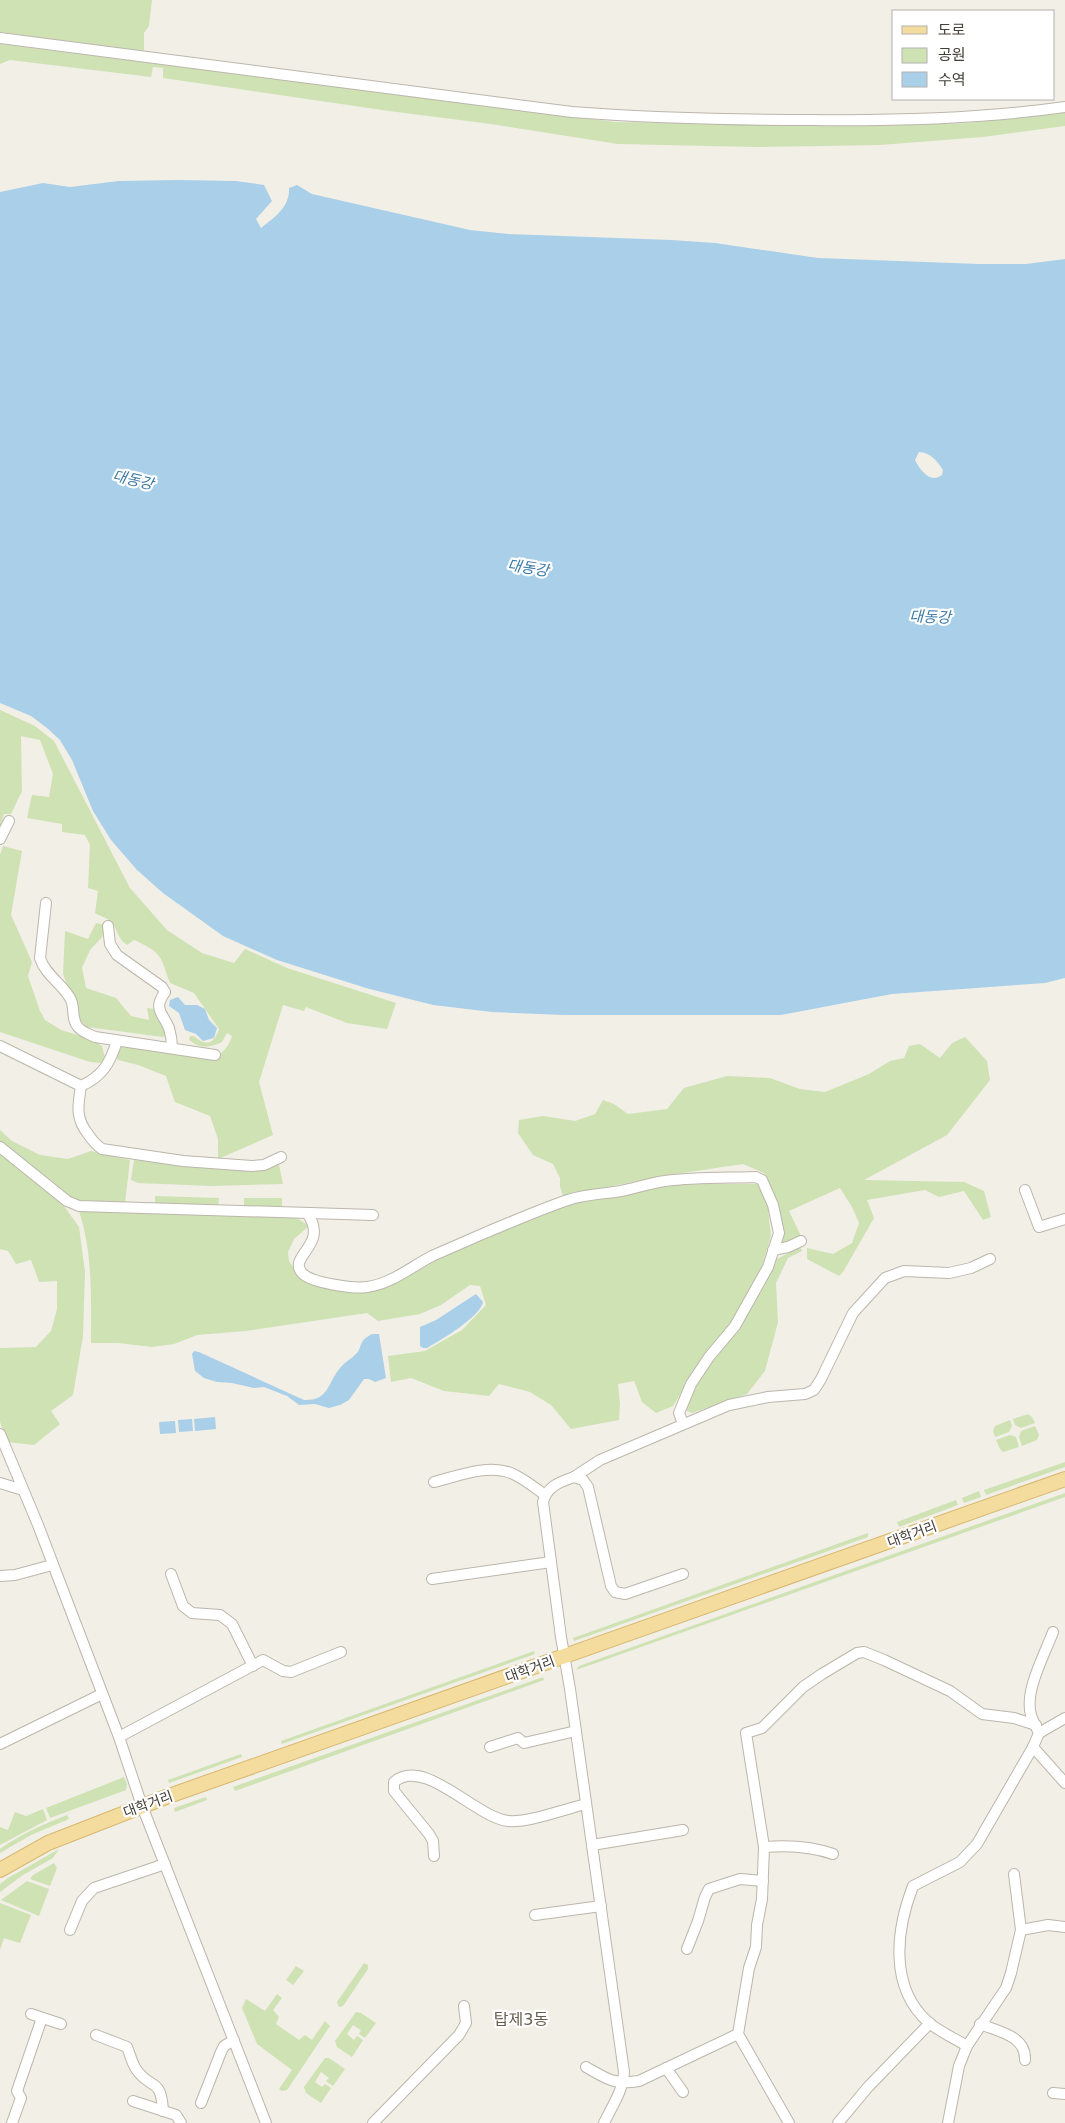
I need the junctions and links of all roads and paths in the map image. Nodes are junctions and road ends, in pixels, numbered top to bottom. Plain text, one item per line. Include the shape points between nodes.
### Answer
1 (0, 38) edge
2 (1065, 107) edge
3 (9, 821) dead end
4 (0, 839) edge
5 (46, 903) dead end
6 (108, 926) dead end
7 (117, 1041) junction
8 (0, 1046) edge
9 (172, 1048) junction
10 (215, 1054) dead end
11 (81, 1086) junction
12 (0, 1147) edge
13 (281, 1157) dead end
14 (1024, 1190) dead end
15 (307, 1213) junction
16 (374, 1215) dead end
17 (1065, 1219) edge
18 (800, 1241) dead end
19 (774, 1250) junction
20 (990, 1260) dead end
21 (683, 1424) junction
22 (0, 1434) edge
23 (574, 1477) junction
24 (1065, 1479) edge
25 (434, 1482) dead end
26 (0, 1483) edge
27 (23, 1490) junction
28 (545, 1494) junction
29 (551, 1562) junction
30 (52, 1565) junction
31 (171, 1574) dead end
32 (683, 1574) dead end
33 (0, 1576) edge
34 (432, 1579) dead end
35 (1054, 1632) dead end
36 (341, 1652) dead end
37 (564, 1656) junction
38 (253, 1666) junction
39 (102, 1694) junction
40 (1065, 1718) edge
41 (1037, 1729) junction
42 (576, 1731) junction
43 (119, 1737) junction
44 (0, 1744) edge
45 (1033, 1747) junction
46 (490, 1748) dead end
47 (1065, 1783) edge
48 (586, 1804) junction
49 (142, 1806) junction
50 (683, 1830) dead end
51 (592, 1844) junction
52 (764, 1847) junction
53 (833, 1854) dead end
54 (434, 1856) dead end
55 (165, 1864) junction
56 (0, 1870) edge
57 (1014, 1874) dead end
58 (763, 1881) junction
59 (601, 1906) junction
60 (535, 1915) dead end
61 (1065, 1927) edge
62 (70, 1930) dead end
63 (1021, 1930) junction
64 (687, 1949) dead end
65 (464, 2006) dead end
66 (30, 2014) dead end
67 (42, 2018) junction
68 (930, 2023) junction
69 (61, 2024) dead end
70 (980, 2024) junction
71 (738, 2034) junction
72 (96, 2035) dead end
73 (234, 2040) junction
74 (967, 2046) junction
75 (1025, 2060) dead end
76 (586, 2068) dead end
77 (666, 2068) junction
78 (623, 2084) junction
79 (683, 2092) dead end
80 (1053, 2093) dead end
81 (1065, 2094) edge
82 (133, 2101) dead end
83 (201, 2103) dead end
84 (163, 2112) junction
85 (12, 2123) edge
86 (181, 2123) edge
87 (266, 2123) edge
88 (374, 2123) edge
89 (604, 2123) edge
90 (789, 2123) edge
91 (838, 2123) edge
92 (948, 2123) edge

1 - 2 street via 572,112 639,117 877,121 967,118
3 - 4 street
5 - 7 street via 41,962 70,998 78,1027 95,1036
6 - 9 street via 110,944 117,955 165,992 159,1001 159,1010 171,1034
7 - 9 street
7 - 11 street via 111,1060 103,1070
8 - 11 street
9 - 10 street
11 - 13 street via 77,1115 81,1126 102,1149 183,1161 252,1166 264,1165
12 - 15 street via 67,1201 79,1206
14 - 17 street via 1039,1227
15 - 16 street
15 - 19 street via 313,1221 315,1233 299,1260 301,1273 308,1278 350,1288 368,1287 389,1280 432,1256 570,1199 672,1180 762,1180 773,1204 779,1233
18 - 19 street
19 - 21 street via 735,1326 691,1384 679,1413
20 - 21 street via 948,1273 904,1271 885,1278 853,1313 814,1390 729,1405
21 - 23 street via 600,1460
22 - 27 street
23 - 28 street via 549,1488
23 - 32 street via 583,1480 588,1487 615,1592 625,1594
24 - 37 main road, 대학거리
25 - 28 street via 479,1470 500,1470
26 - 27 street
27 - 30 street
28 - 29 street via 543,1502
29 - 34 street
29 - 37 street
30 - 33 street
30 - 39 street
31 - 38 street via 183,1606 192,1613 220,1615 232,1624
35 - 41 street via 1033,1683 1031,1714
36 - 38 street via 291,1672 263,1660
37 - 42 street
37 - 49 main road, 대학거리
38 - 43 street
39 - 43 street
39 - 44 street
40 - 41 street
41 - 45 street
41 - 52 street via 1014,1718 982,1714 950,1691 884,1660 864,1652 857,1653 803,1687 762,1728 746,1734
42 - 46 street via 524,1744 518,1738
42 - 48 street
43 - 49 street
45 - 47 street
45 - 68 street via 977,1844 960,1862 918,1882 910,1894 901,1924 900,1977 912,2003
48 - 51 street
48 - 54 street via 506,1821 428,1779 406,1775 394,1782 394,1791 429,1834
49 - 55 street
49 - 56 main road, 대학거리 via 48,1843
50 - 51 street
51 - 59 street
52 - 53 street via 783,1846
52 - 58 street
55 - 62 street via 94,1888 82,1901
55 - 73 street
57 - 63 street
58 - 64 street via 740,1879 709,1889
58 - 71 street via 756,1947 749,1968
59 - 60 street
59 - 78 street
61 - 63 street
63 - 70 street via 1006,1988
65 - 88 street via 466,2023 459,2035
66 - 67 street
67 - 69 street
67 - 85 street via 18,2091 20,2098
68 - 74 street
68 - 91 street
70 - 74 street
70 - 75 street via 1021,2042 1026,2049
71 - 77 street
71 - 90 street
72 - 84 street via 126,2047 134,2067 162,2094
73 - 83 street via 224,2046
73 - 87 street
74 - 92 street via 959,2066
76 - 78 street via 612,2082
77 - 78 street via 639,2081
77 - 79 street
78 - 89 street
80 - 81 street
82 - 84 street
84 - 86 street via 176,2115

